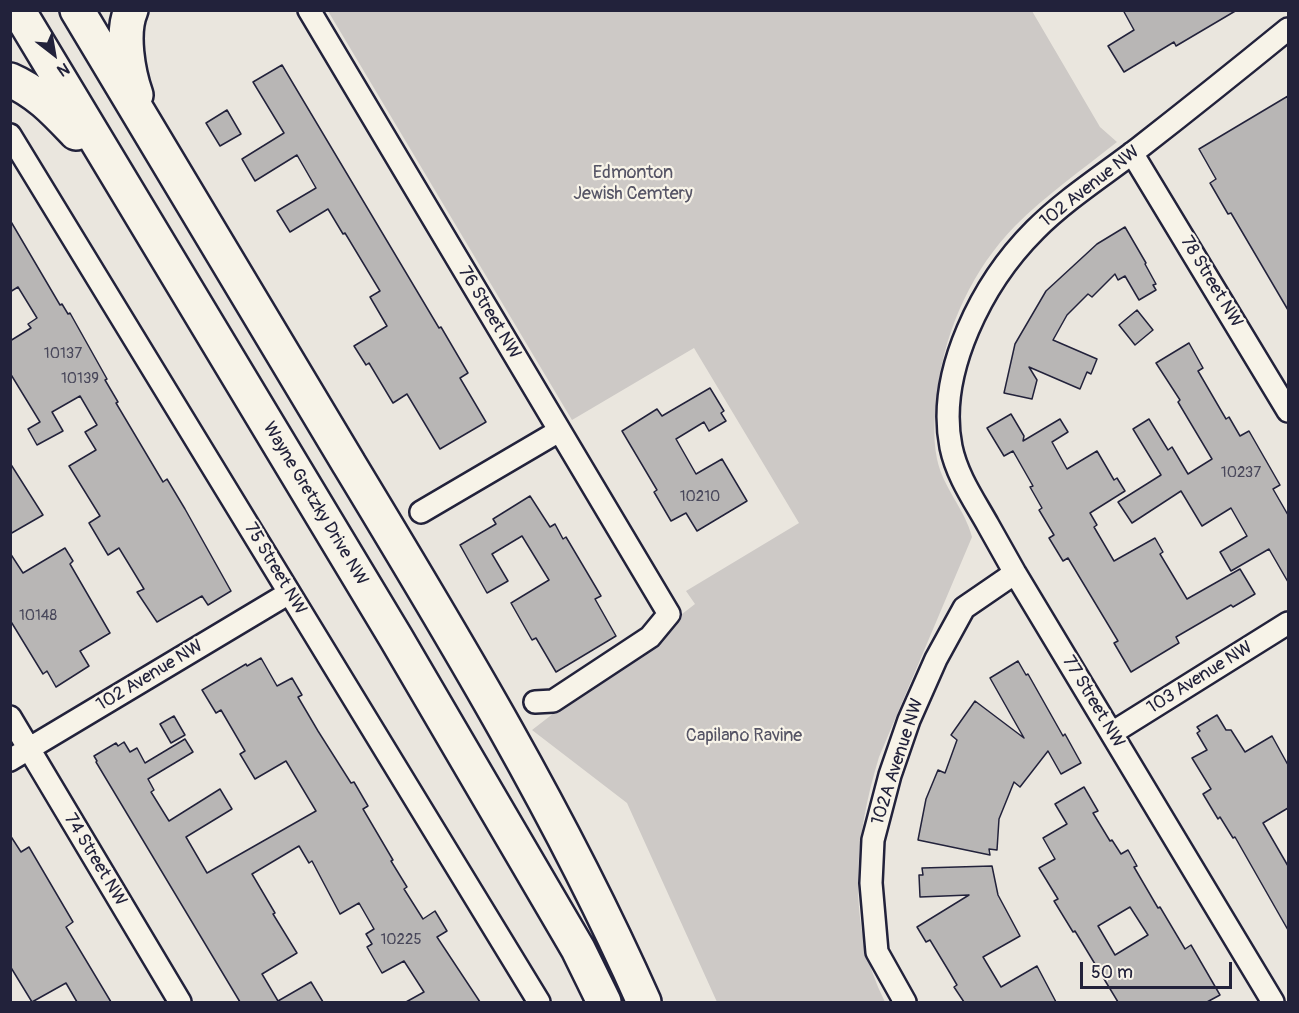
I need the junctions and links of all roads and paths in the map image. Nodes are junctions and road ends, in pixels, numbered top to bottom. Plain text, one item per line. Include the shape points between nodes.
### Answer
1 (18, 10) edge
2 (76, 10) edge
3 (131, 10) edge
4 (309, 10) edge
5 (1288, 29) edge
6 (10, 80) edge
7 (150, 133) junction
8 (10, 135) edge
9 (1132, 153) junction
10 (110, 164) junction
11 (950, 390) joint
12 (1288, 411) edge
13 (559, 431) junction
14 (421, 512) dead end
15 (1015, 573) junction
16 (289, 592) junction
17 (1288, 623) edge
18 (536, 702) dead end
19 (10, 717) edge
20 (1112, 733) junction
21 (29, 749) junction
22 (10, 760) edge
23 (180, 1002) edge
24 (539, 1002) edge
25 (604, 1002) edge
26 (645, 1002) edge
27 (906, 1002) edge
28 (1273, 1002) edge

1 - 10 main road, Wayne Gretzky Drive NW
2 - 7 main road
3 - 7 main road via 128,69
4 - 13 street, 76 Street NW
5 - 9 street, 102 Avenue NW
6 - 10 main road via 42,98
7 - 26 main road via 479,680 558,824
8 - 16 street, 75 Street NW
9 - 11 street, 102 Avenue NW via 1056,210 1015,252 982,301
9 - 12 street, 78 Street NW
10 - 25 main road, Wayne Gretzky Drive NW via 390,628 578,949
11 - 15 street, 77 Street NW via 949,428 956,464
13 - 14 street
13 - 18 street, 76 Street NW via 669,614 650,637 553,701
15 - 20 street, 77 Street NW
15 - 27 street, 102A Avenue NW via 964,608 936,659 909,720 873,840 871,883 877,952
16 - 21 street, 102 Avenue NW
16 - 24 street, 75 Street NW
17 - 20 street, 103 Avenue NW
19 - 21 street, 74 Street NW
20 - 28 street, 77 Street NW
21 - 22 street, 102 Avenue NW
21 - 23 street, 74 Street NW

